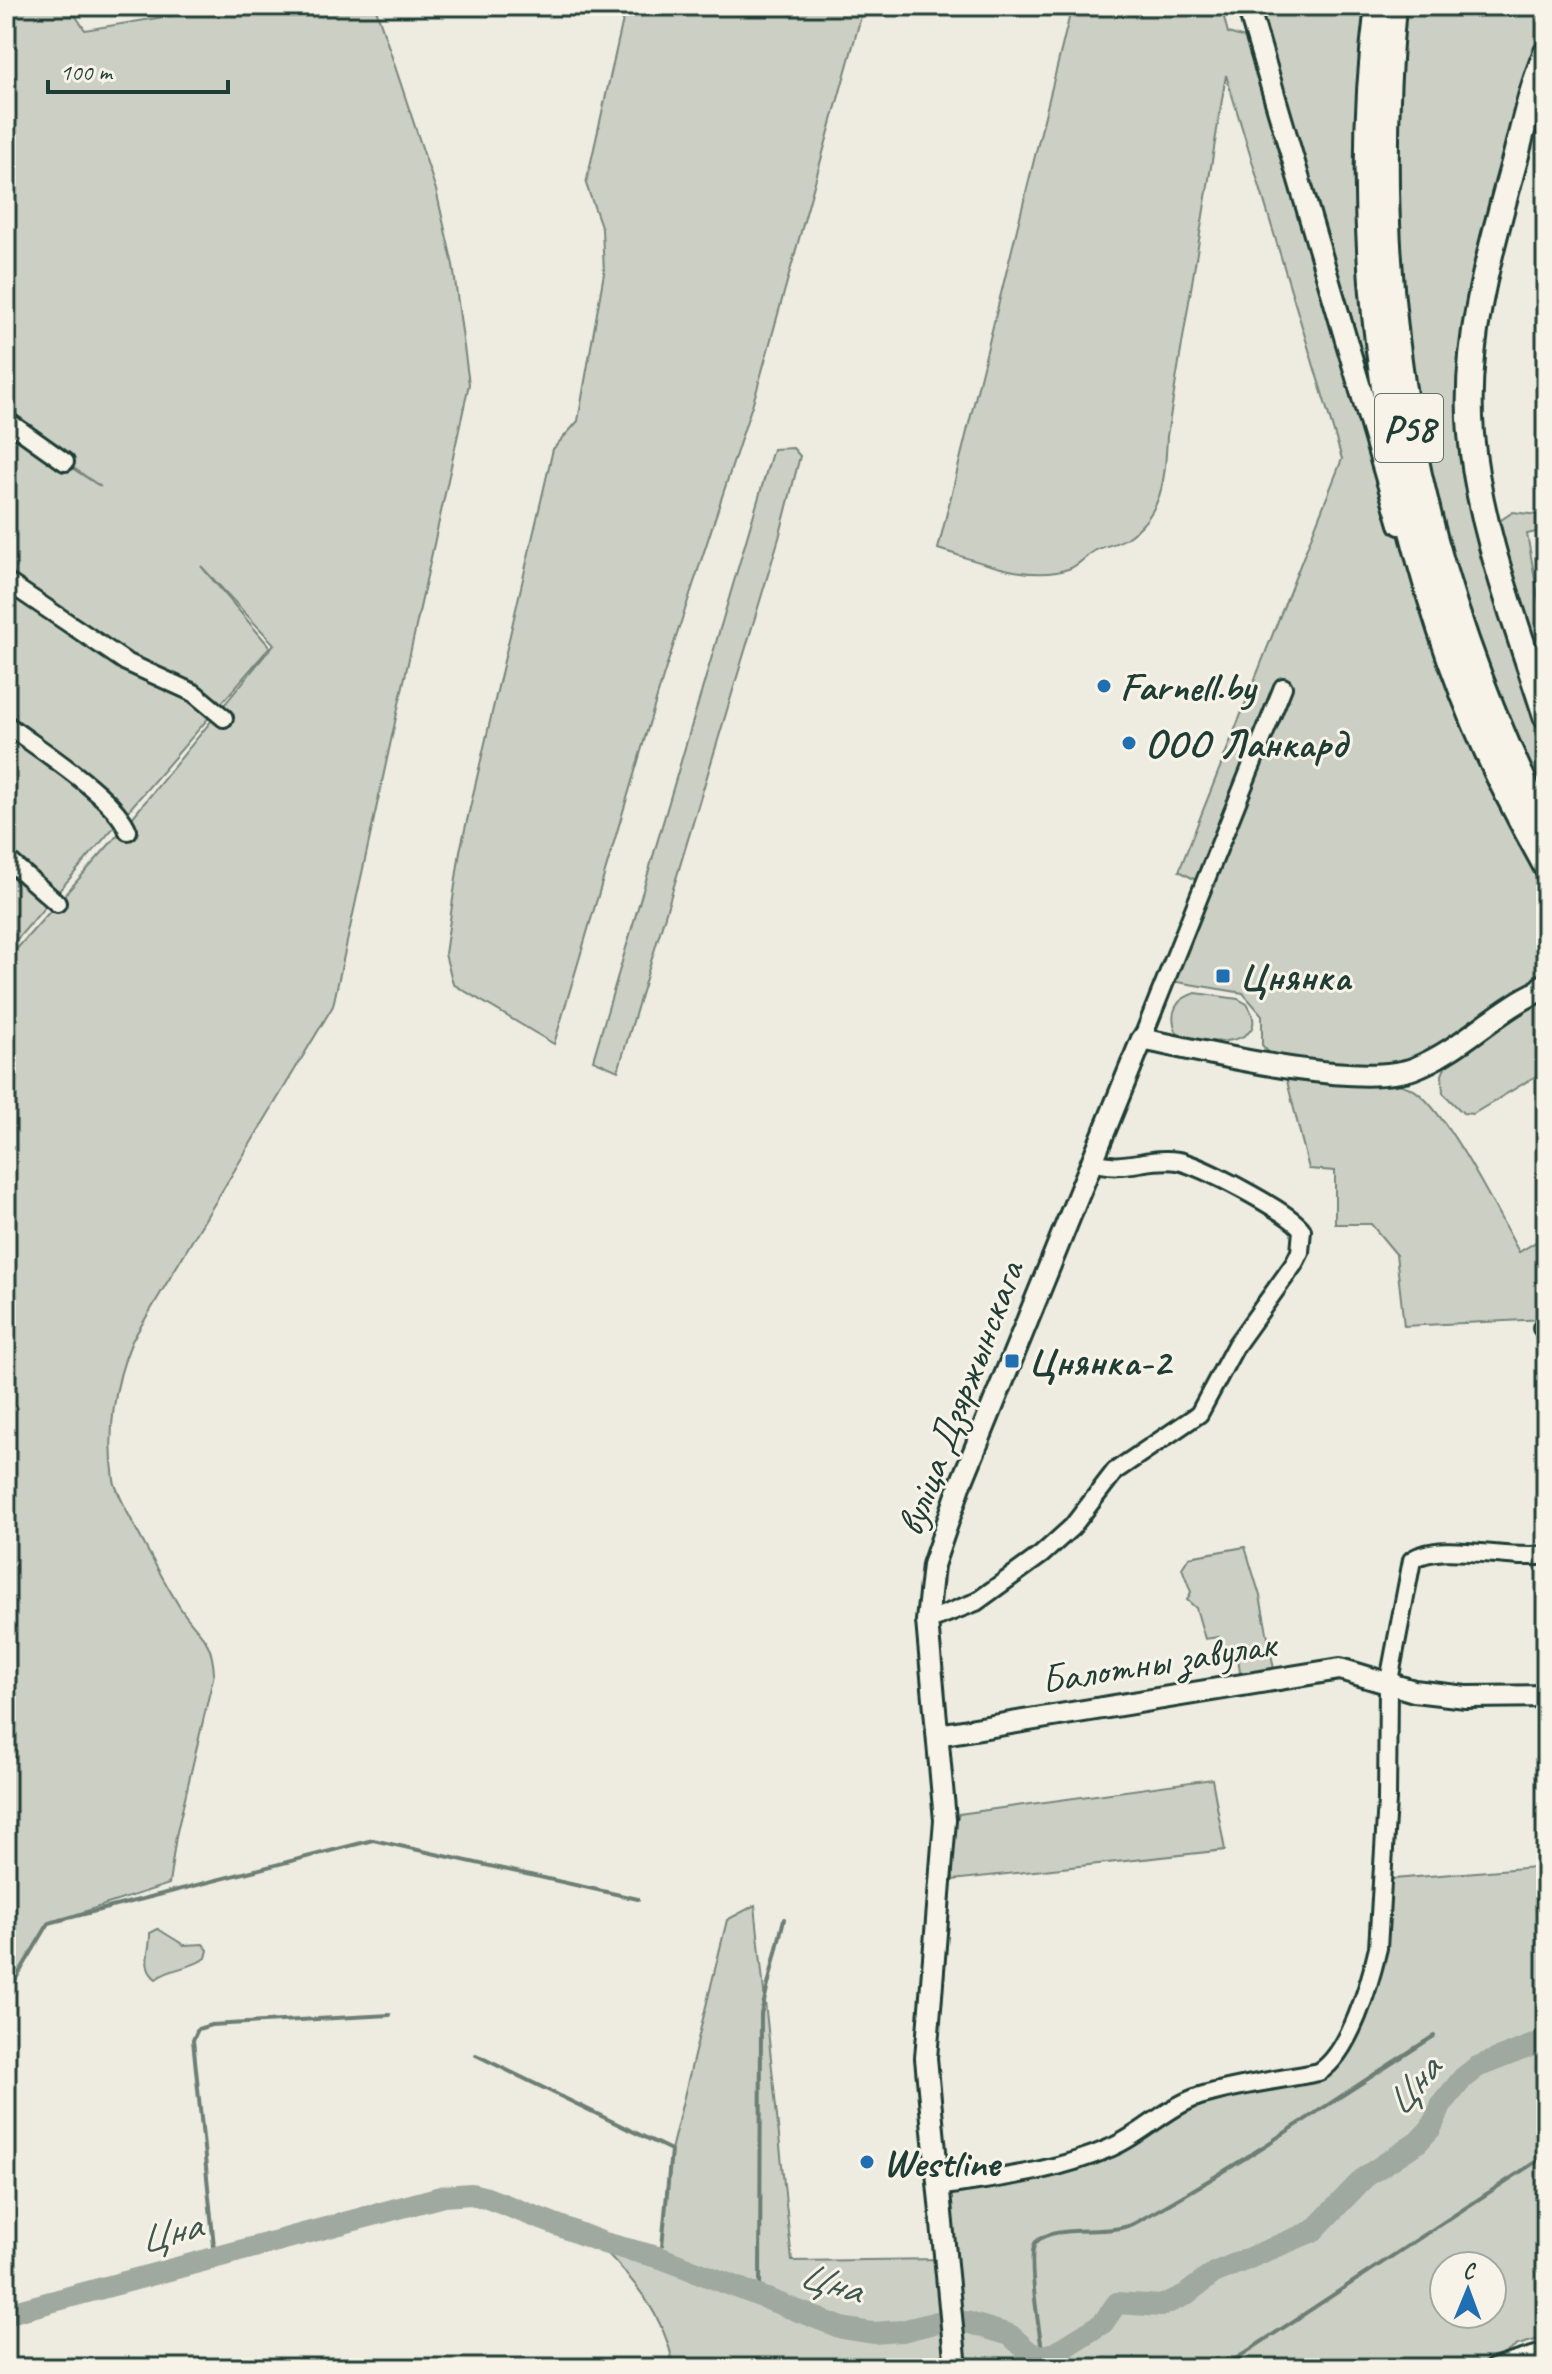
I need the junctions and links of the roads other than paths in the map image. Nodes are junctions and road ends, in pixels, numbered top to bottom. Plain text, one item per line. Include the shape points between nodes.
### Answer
1 (1248, 6) edge
2 (1378, 6) edge
3 (1393, 6) edge
4 (1546, 54) edge
5 (6, 420) edge
6 (65, 462) dead end
7 (6, 581) edge
8 (1431, 597) junction
9 (1283, 687) dead end
10 (1546, 716) edge
11 (224, 718) dead end
12 (6, 724) edge
13 (1546, 828) edge
14 (128, 831) dead end
15 (6, 858) edge
16 (1546, 866) edge
17 (57, 903) dead end
18 (1545, 987) edge
19 (1142, 1039) junction
20 (1092, 1161) junction
21 (1546, 1324) edge
22 (1546, 1333) edge
23 (1546, 1555) edge
24 (927, 1621) junction
25 (1388, 1686) junction
26 (1546, 1696) edge
27 (938, 1735) junction
28 (938, 2187) junction
29 (1546, 2352) edge
30 (955, 2362) edge
31 (1493, 2368) edge

1 - 8 main road via 1394,502
2 - 8 highway, Р58 via 1366,165 1372,294 1393,441
3 - 13 highway, Р58 via 1384,181 1389,292 1408,422 1468,649
4 - 10 highway via 1483,286 1470,399 1471,435 1490,529
5 - 6 street
7 - 11 street via 126,662 194,693
8 - 16 highway, Р58 via 1487,752
9 - 19 street, вуліца Дзяржынскага
12 - 14 street via 105,800 123,817
15 - 17 street
18 - 19 main road via 1444,1052 1395,1073 1305,1069
19 - 20 main road, вуліца Дзяржынскага
20 - 24 main road, вуліца Дзяржынскага via 940,1538
20 - 24 street via 1108,1167 1168,1160 1190,1165 1289,1215 1302,1230 1300,1252 1189,1424 1115,1471 1063,1537 1007,1581 976,1602
21 - 22 street
23 - 25 street via 1495,1557 1438,1549 1412,1560
24 - 27 main road, вуліца Дзяржынскага
25 - 26 main road, Балотны завулак via 1466,1697
25 - 27 main road, Балотны завулак via 1351,1670 1325,1670
25 - 28 street via 1382,1880 1373,1971 1330,2065 1319,2072 1199,2096 1112,2148 1026,2174
27 - 28 main road, вуліца Дзяржынскага via 945,1820 925,2042
28 - 30 main road, вуліца Дзяржынскага
29 - 31 street

